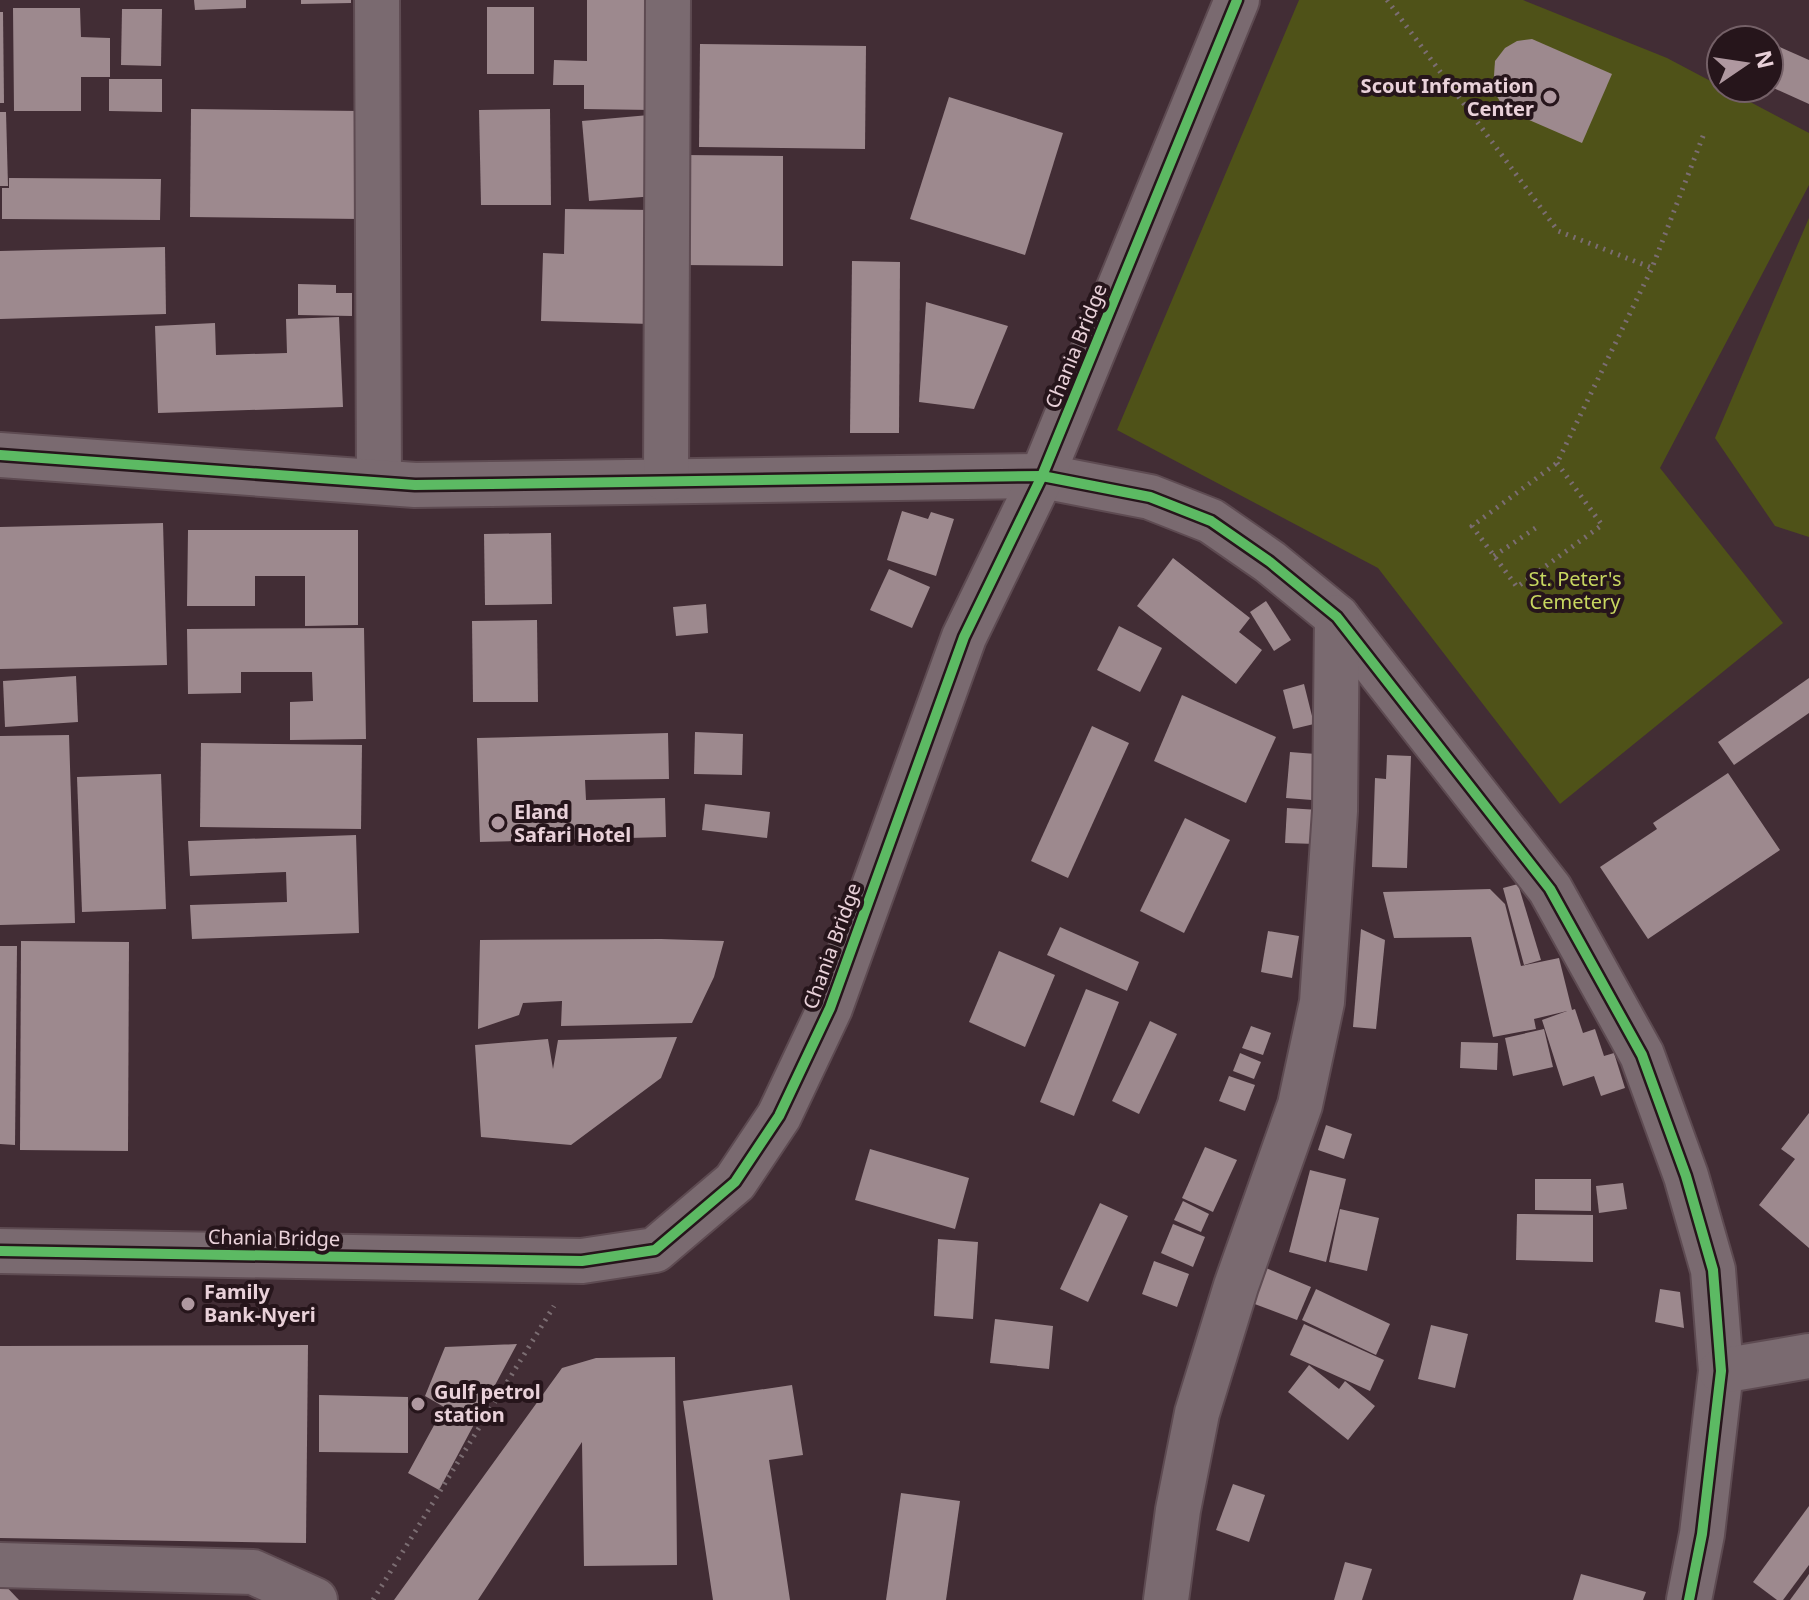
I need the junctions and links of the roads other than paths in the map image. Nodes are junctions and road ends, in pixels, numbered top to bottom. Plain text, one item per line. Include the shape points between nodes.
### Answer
1 (377, 0) edge
2 (668, 0) edge
3 (1234, 3) edge
4 (0, 455) edge
5 (1042, 476) junction
6 (666, 480) junction
7 (379, 482) junction
8 (1337, 617) junction
9 (0, 1251) edge
10 (1809, 1356) edge
11 (1721, 1371) junction
12 (0, 1565) edge
13 (315, 1600) edge
14 (1166, 1600) edge
15 (1691, 1600) edge

1 - 7 street
2 - 6 street
3 - 5 street, Chania Bridge
4 - 7 street
5 - 6 street
5 - 8 street via 1150,497 1211,521
5 - 9 street, Chania Bridge via 964,637 830,1008 779,1116 735,1182 655,1250 582,1261
6 - 7 street
8 - 11 street via 1550,889 1642,1055 1713,1270
8 - 14 street via 1335,811 1322,1002 1300,1105 1197,1413
10 - 11 street
11 - 15 street
12 - 13 street via 253,1572

